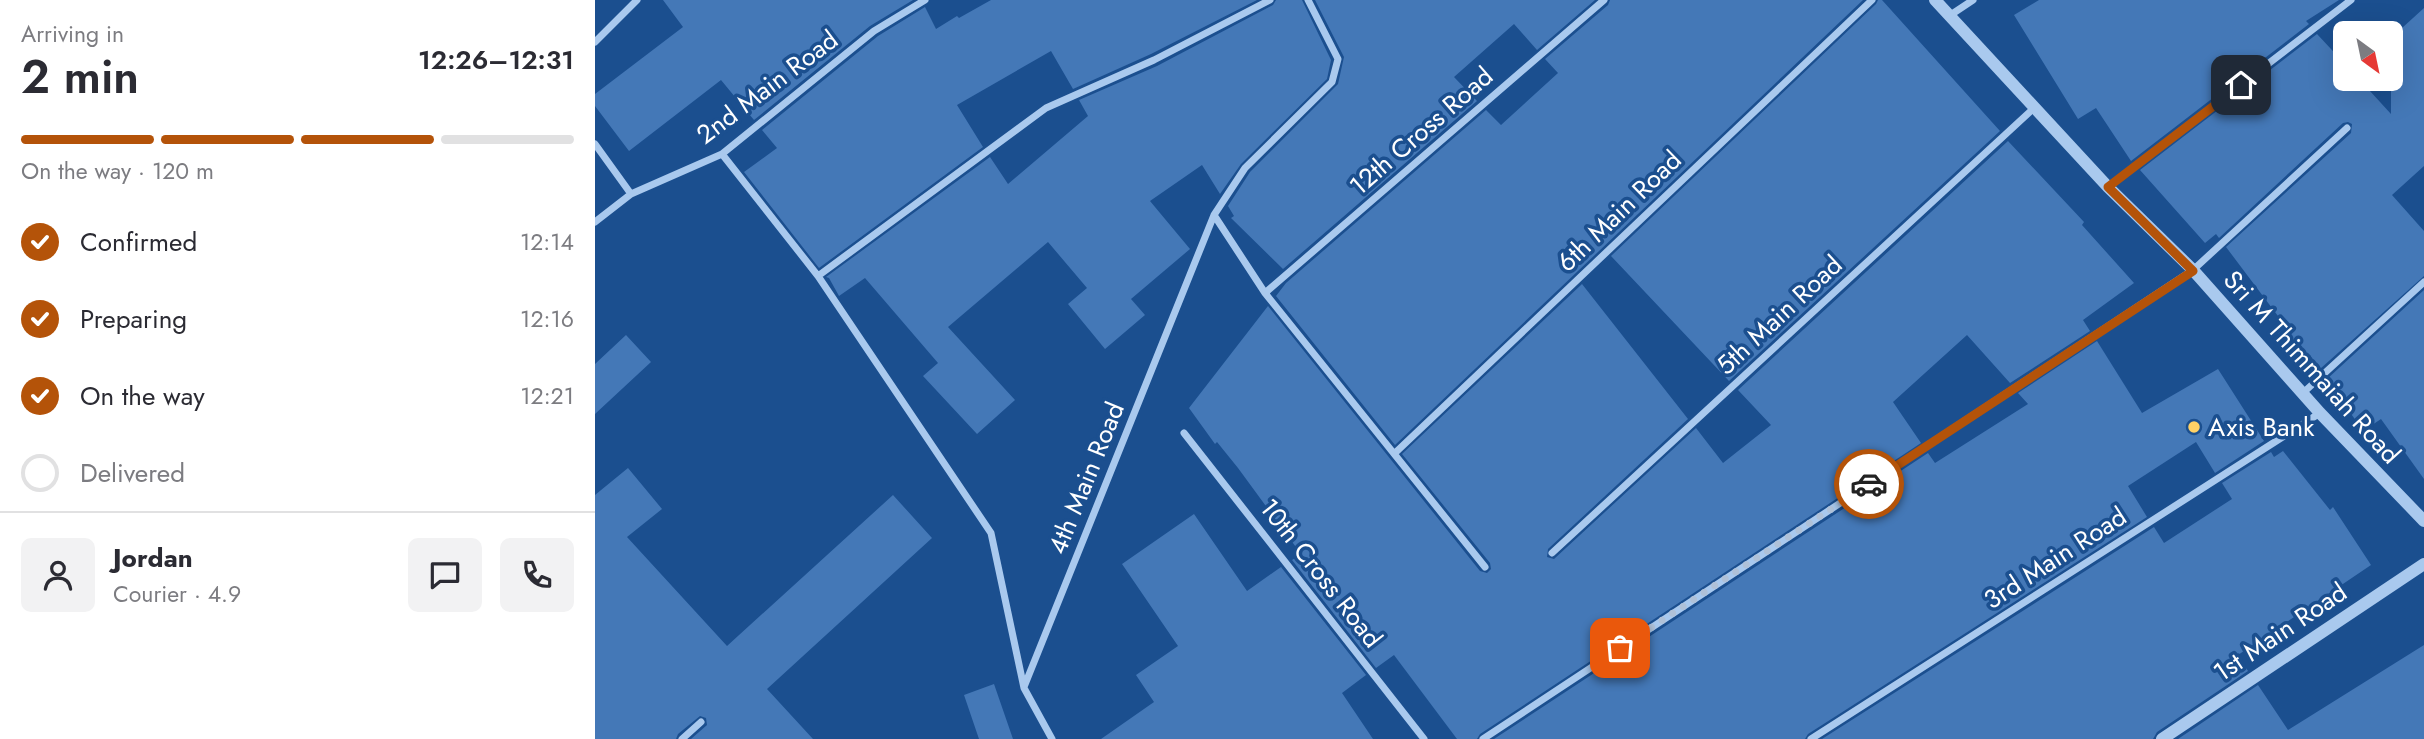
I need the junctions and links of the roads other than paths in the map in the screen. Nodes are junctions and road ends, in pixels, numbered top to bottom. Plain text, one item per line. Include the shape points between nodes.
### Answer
1 (637, 0) edge
2 (925, 0) edge
3 (1270, 0) edge
4 (1308, 0) edge
5 (1604, 0) edge
6 (1872, 0) edge
7 (1935, 0) edge
8 (1973, 0) edge
9 (2351, 0) edge
10 (1949, 16) junction
11 (595, 42) edge
12 (2034, 108) junction
13 (2347, 128) dead end
14 (595, 144) edge
15 (722, 154) junction
16 (2108, 187) junction
17 (631, 194) junction
18 (1214, 215) junction
19 (595, 222) edge
20 (2193, 271) junction
21 (818, 276) junction
22 (2424, 282) edge
23 (1265, 293) junction
24 (2304, 392) junction
25 (2320, 413) junction
26 (1184, 433) dead end
27 (1395, 453) junction
28 (2424, 522) edge
29 (1552, 553) dead end
30 (2424, 564) edge
31 (1485, 568) dead end
32 (1024, 688) junction
33 (701, 722) dead end
34 (682, 739) edge
35 (1052, 739) edge
36 (1424, 739) edge
37 (1483, 739) edge
38 (1811, 739) edge
39 (2162, 739) edge

1 - 11 street
2 - 15 street, 2nd Main Road via 874,31
3 - 21 street via 1154,60 1046,108
4 - 18 street via 1338,59 1332,82 1245,167
5 - 23 street, 12th Cross Road
6 - 27 street, 6th Main Road
7 - 10 street, Sri M Thimmaiah Road
8 - 10 street
9 - 16 street
10 - 12 street, Sri M Thimmaiah Road
12 - 16 street, Sri M Thimmaiah Road
12 - 29 street, 5th Main Road
13 - 20 street
14 - 17 street
15 - 17 street, 2nd Main Road
15 - 21 street
16 - 20 street, Sri M Thimmaiah Road
17 - 19 street, 2nd Main Road
18 - 23 street
18 - 32 street, 4th Main Road
20 - 24 street, Sri M Thimmaiah Road
20 - 37 street
21 - 32 street via 991,533
22 - 24 street
23 - 27 street
24 - 25 street, Sri M Thimmaiah Road
25 - 28 street, Sri M Thimmaiah Road
25 - 38 street, 3rd Main Road
26 - 36 street, 10th Cross Road
27 - 31 street
30 - 39 street, 1st Main Road
32 - 35 street
33 - 34 street

